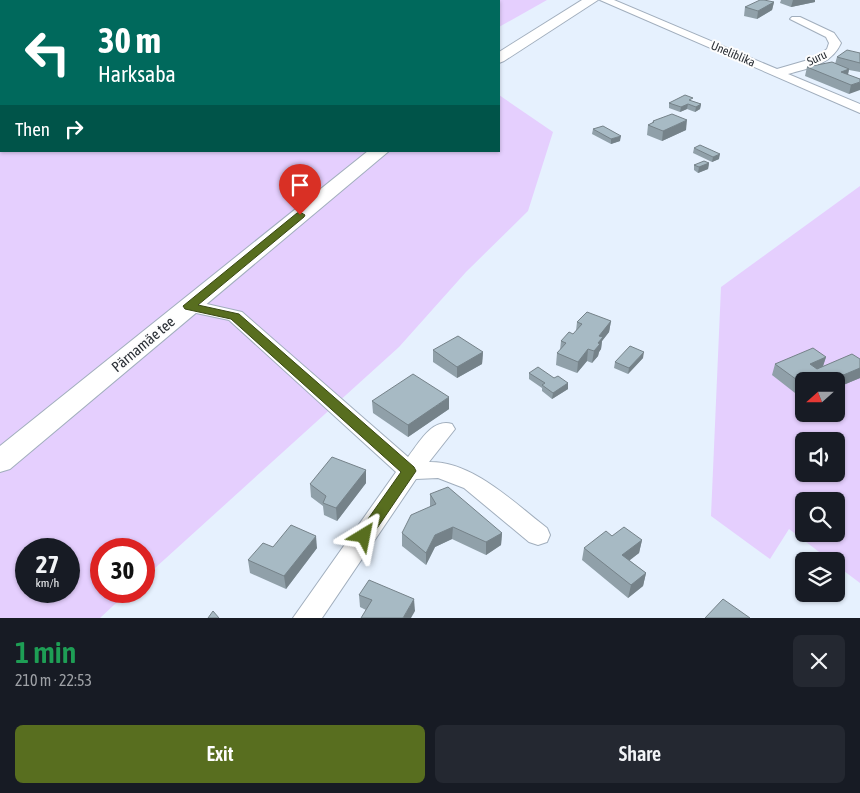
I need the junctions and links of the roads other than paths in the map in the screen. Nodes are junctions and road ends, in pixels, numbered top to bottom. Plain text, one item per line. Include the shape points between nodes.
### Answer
1 (591, 0) edge
2 (605, 0) edge
3 (796, 19) dead end
4 (500, 57) edge
5 (777, 73) junction
6 (860, 109) edge
7 (379, 152) edge
8 (189, 306) junction
9 (444, 429) dead end
10 (0, 462) edge
11 (409, 471) junction
12 (538, 534) dead end
13 (307, 618) edge

1 - 4 main road
2 - 5 street, Uneliblika
3 - 5 street, Suru via 830,35 835,43 834,49 814,62
5 - 6 street, Uneliblika
7 - 8 main road, Pärnamäe tee
8 - 10 main road, Pärnamäe tee
8 - 11 street via 235,316
9 - 11 street
11 - 12 street via 439,470 472,482
11 - 13 street

